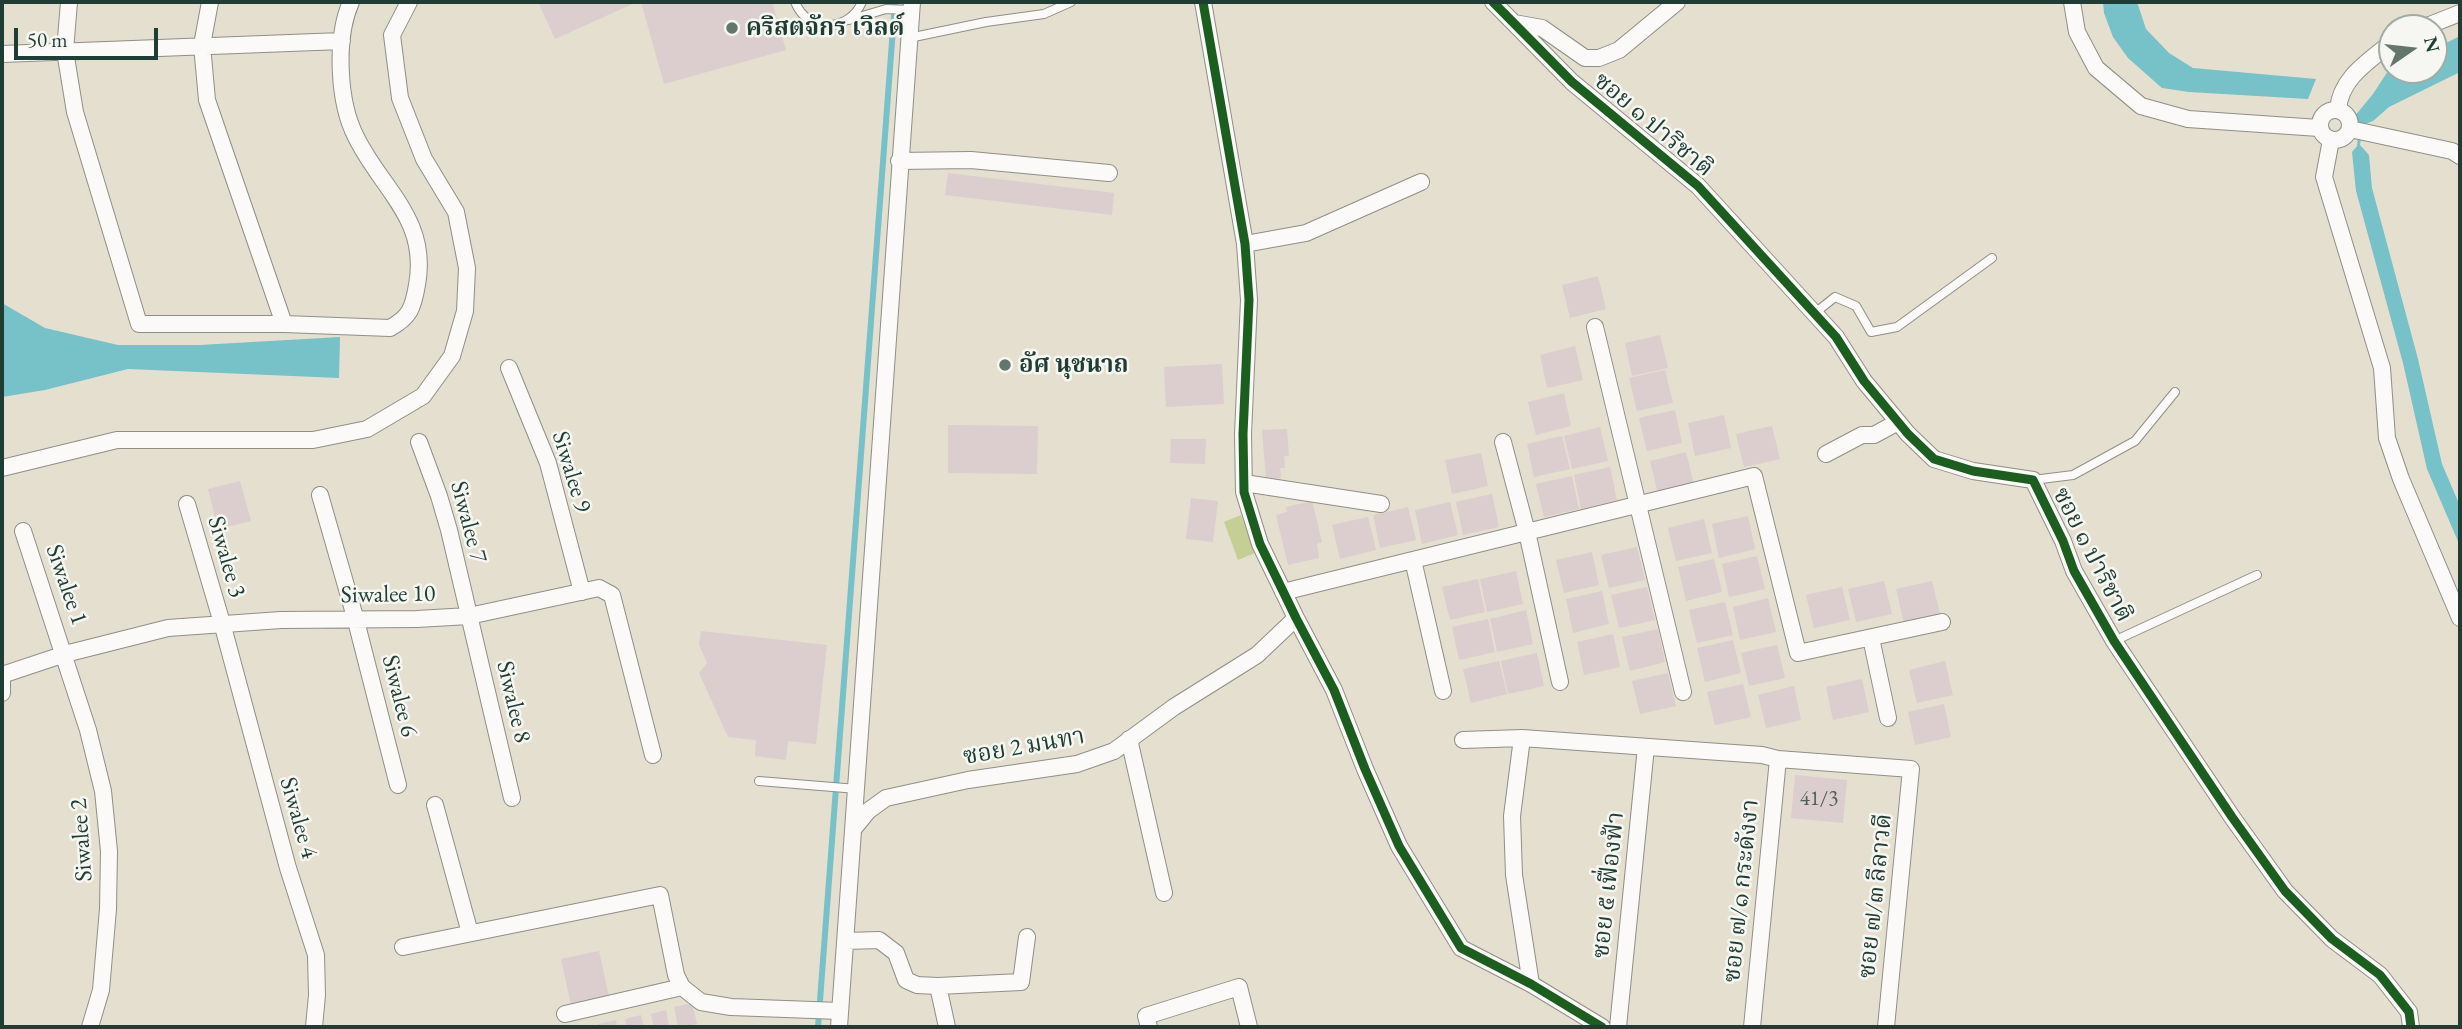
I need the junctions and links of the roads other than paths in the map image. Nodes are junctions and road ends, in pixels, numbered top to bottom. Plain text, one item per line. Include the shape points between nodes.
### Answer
1 (69, 2) edge
2 (210, 2) edge
3 (351, 2) edge
4 (409, 2) edge
5 (795, 2) edge
6 (862, 2) edge
7 (1071, 2) edge
8 (1203, 2) edge
9 (1493, 2) edge
10 (1677, 2) edge
11 (2072, 2) edge
12 (909, 7) edge
13 (848, 21) junction
14 (1514, 23) junction
15 (909, 38) junction
16 (342, 41) junction
17 (202, 45) junction
18 (65, 51) junction
19 (2, 54) edge
20 (2378, 54) edge
21 (2338, 110) junction
22 (2319, 128) junction
23 (2359, 131) junction
24 (2331, 140) junction
25 (2460, 156) edge
26 (899, 160) junction
27 (1109, 173) dead end
28 (1421, 182) dead end
29 (1245, 244) junction
30 (1992, 258) dead end
31 (1815, 313) junction
32 (284, 324) junction
33 (1595, 327) dead end
34 (509, 368) dead end
35 (2175, 392) dead end
36 (1898, 422) junction
37 (419, 442) dead end
38 (1503, 442) dead end
39 (1826, 454) dead end
40 (2, 468) edge
41 (2033, 480) junction
42 (1244, 483) junction
43 (320, 495) dead end
44 (1381, 504) dead end
45 (1638, 504) junction
46 (187, 505) dead end
47 (23, 531) dead end
48 (1527, 532) junction
49 (1413, 560) junction
50 (2257, 575) dead end
51 (582, 592) junction
52 (1283, 592) junction
53 (469, 616) junction
54 (355, 617) junction
55 (1296, 618) junction
56 (2460, 618) edge
57 (1942, 622) dead end
58 (222, 623) junction
59 (1871, 638) junction
60 (2114, 641) junction
61 (65, 653) junction
62 (2, 675) edge
63 (1560, 682) dead end
64 (1443, 691) dead end
65 (1683, 692) dead end
66 (2, 694) edge
67 (1888, 718) dead end
68 (1522, 738) junction
69 (1129, 739) junction
70 (1462, 740) dead end
71 (1646, 747) junction
72 (653, 755) dead end
73 (1778, 759) junction
74 (759, 781) dead end
75 (398, 785) dead end
76 (851, 788) junction
77 (512, 798) dead end
78 (435, 806) dead end
79 (855, 828) junction
80 (1164, 893) dead end
81 (470, 933) junction
82 (1027, 937) dead end
83 (846, 941) junction
84 (403, 947) dead end
85 (1531, 984) junction
86 (938, 986) junction
87 (682, 987) junction
88 (565, 1014) dead end
89 (829, 1015) edge
90 (1147, 1022) edge
91 (90, 1027) edge
92 (314, 1027) edge
93 (947, 1027) edge
94 (1249, 1027) edge
95 (1602, 1027) edge
96 (1618, 1027) edge
97 (1752, 1027) edge
98 (1886, 1027) edge
99 (2411, 1027) edge

1 - 18 street
2 - 17 street
3 - 16 street
4 - 40 street via 393,35 400,99 424,159 456,212 467,268 466,311 452,356 422,396 366,429 313,440 117,440
5 - 13 lane via 807,19 820,25
6 - 13 lane
7 - 15 lane via 1044,13
8 - 29 street
9 - 14 street, ซอย ๑ ปาริชาติ
10 - 14 street via 1619,50 1599,58 1585,58 1542,28
11 - 22 street via 2077,32 2096,68 2141,106 2188,119
12 - 13 lane
12 - 15 street
14 - 31 street, ซอย ๑ ปาริชาติ via 1572,82 1698,187
15 - 26 street
16 - 17 street
16 - 32 street via 340,82 355,136 413,225 420,267 414,299 404,320 390,328
17 - 18 street
17 - 32 street via 207,100
18 - 19 street
18 - 32 street via 75,112 139,324
20 - 21 street via 2352,75
21 - 22 street via 2326,112
21 - 23 street
22 - 24 street
23 - 24 street
23 - 25 street
24 - 56 street via 2324,177 2382,368 2387,438
26 - 27 street via 971,160
26 - 76 street
28 - 29 street via 1306,233
29 - 42 street via 1249,300
30 - 31 lane via 1897,327 1871,332 1856,306 1835,297
31 - 36 street, ซอย ๑ ปาริชาติ
33 - 45 street
34 - 51 street, Siwalee 9 via 548,463
35 - 41 lane via 2135,441 2073,475
36 - 39 street
36 - 41 street, ซอย ๑ ปาริชาติ via 1934,459 1973,471
37 - 53 street, Siwalee 7 via 439,496
38 - 48 street
41 - 60 street, ซอย ๑ ปาริชาติ via 2074,570
42 - 44 street
42 - 52 street via 1260,544
43 - 54 street, Siwalee 6
45 - 48 street
45 - 59 street via 1754,476 1798,653
45 - 65 street
46 - 58 street, Siwalee 3
47 - 61 street, Siwalee 1
48 - 49 street
48 - 63 street
49 - 52 street
49 - 64 street
50 - 60 lane
51 - 53 street, Siwalee 10
51 - 72 street, Siwalee 10 via 599,588 612,595
52 - 55 street
53 - 54 street, Siwalee 10
53 - 77 street, Siwalee 8
54 - 58 street, Siwalee 10
54 - 75 street, Siwalee 6
55 - 69 street, ซอย 2 มนทา via 1257,655
55 - 85 street via 1334,690 1399,846 1441,919 1461,948
57 - 59 street
58 - 61 street, Siwalee 10 via 168,628
58 - 92 street, Siwalee 4 via 316,955
59 - 67 street
60 - 99 street, ซอย ๑ ปาริชาติ via 2285,891 2332,939 2380,975 2409,1012
61 - 62 street, Siwalee 10
61 - 91 street, Siwalee 2 via 103,791 109,851 101,990
62 - 66 street
68 - 70 street
68 - 71 street
68 - 85 street via 1512,817
69 - 79 street, ซอย 2 มนทา via 1114,751 1077,764 886,798
69 - 80 street
71 - 73 street
71 - 96 street, ซอย ๕ เฟื่องฟ้า
73 - 97 street, ซอย ๗/๑ กระดังงา
73 - 98 street, ซอย ๗/๓ ลีลาวดี via 1911,769
74 - 76 lane
76 - 79 street
78 - 81 street
79 - 83 street
81 - 84 street
81 - 87 street via 660,895
82 - 86 street via 1021,982
83 - 86 street via 879,940 896,954 906,980
83 - 89 street
85 - 95 street
86 - 93 street
87 - 88 street
87 - 89 street via 701,1002 716,1005
90 - 94 street via 1239,987

